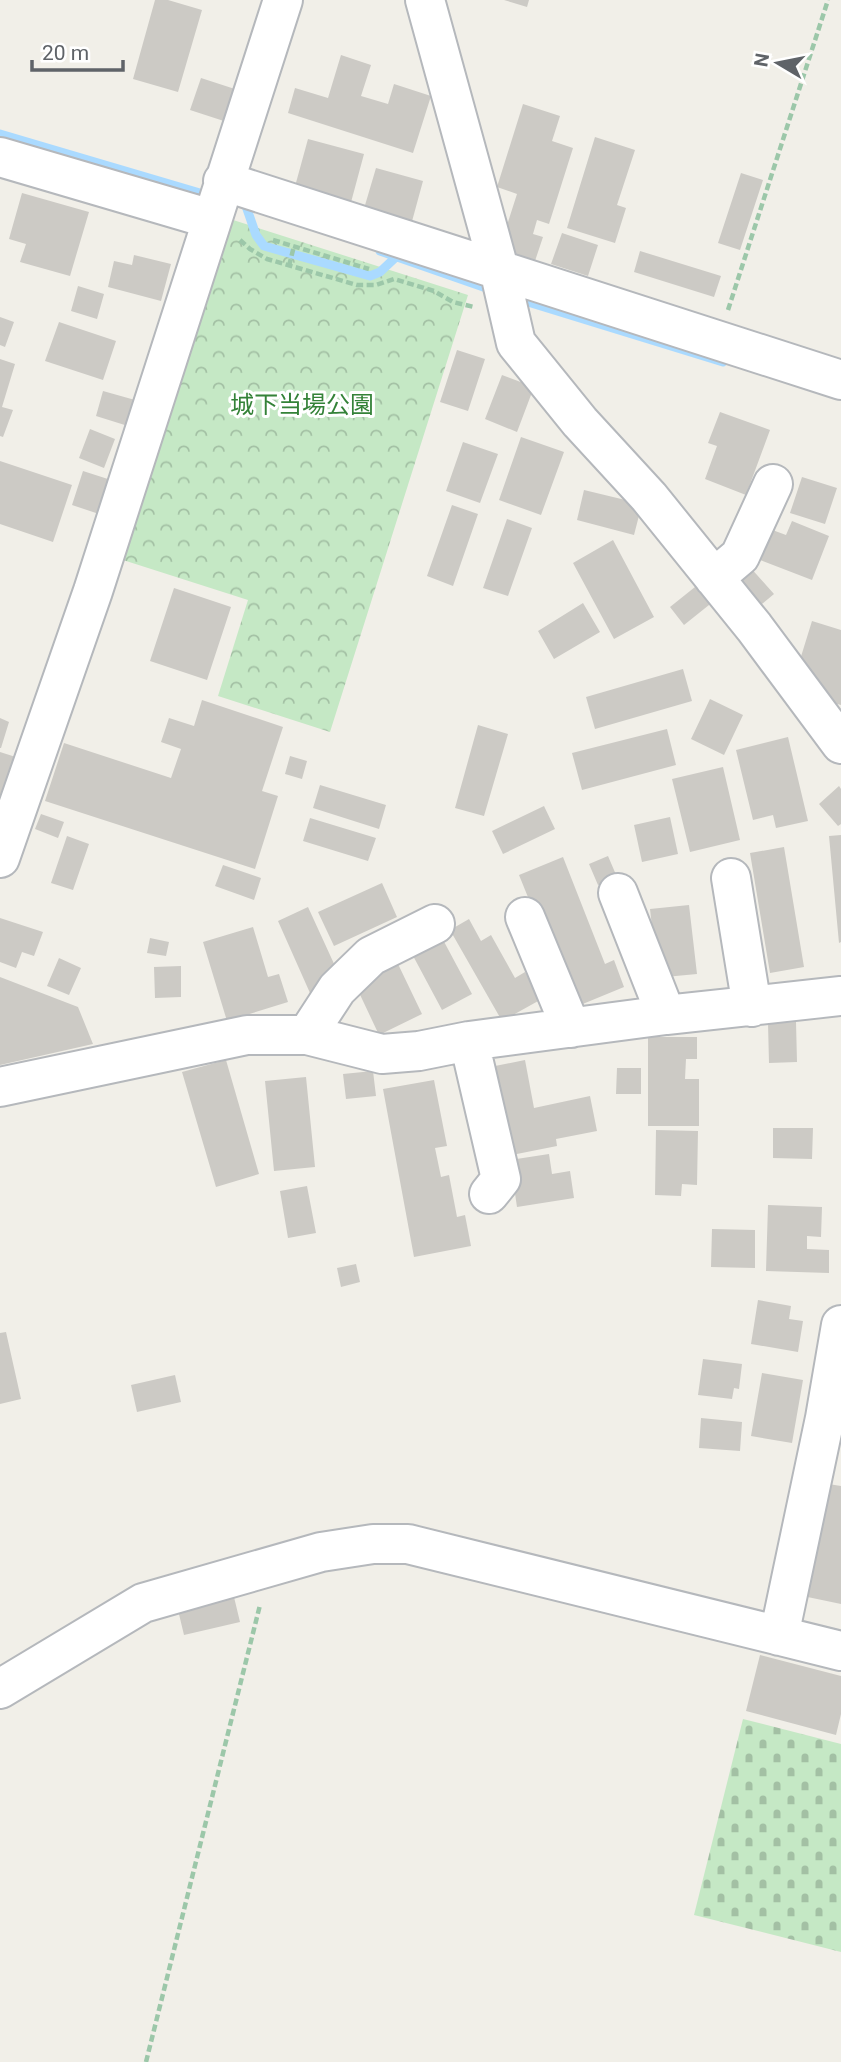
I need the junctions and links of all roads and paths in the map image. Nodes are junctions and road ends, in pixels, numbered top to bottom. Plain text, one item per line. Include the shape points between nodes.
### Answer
1 (283, 0) edge
2 (425, 0) edge
3 (828, 0) edge
4 (0, 157) edge
5 (217, 199) junction
6 (273, 240) dead end
7 (294, 246) junction
8 (289, 266) junction
9 (369, 269) dead end
10 (505, 293) junction
11 (718, 340) junction
12 (841, 380) edge
13 (773, 484) dead end
14 (714, 578) junction
15 (841, 744) edge
16 (0, 858) edge
17 (731, 878) dead end
18 (618, 893) dead end
19 (525, 917) dead end
20 (435, 924) dead end
21 (841, 996) edge
22 (752, 1007) junction
23 (666, 1015) junction
24 (571, 1028) junction
25 (307, 1035) junction
26 (469, 1041) junction
27 (0, 1087) edge
28 (489, 1194) dead end
29 (841, 1325) edge
30 (269, 1568) junction
31 (779, 1636) junction
32 (841, 1651) edge
33 (0, 1689) edge
34 (146, 2062) edge

1 - 5 street
2 - 10 street
3 - 11 path
4 - 5 street
5 - 8 path via 233,232 250,249
5 - 10 street
5 - 16 street via 93,591
6 - 7 path
7 - 8 path
7 - 9 path
8 - 10 path via 357,285 394,279 453,302
10 - 11 street
10 - 14 street via 516,343
11 - 12 street
13 - 14 street via 740,556
14 - 15 street
17 - 22 street
18 - 23 street
19 - 24 street
20 - 25 street via 370,956 337,989
21 - 22 street
22 - 23 street
23 - 24 street
24 - 26 street
25 - 26 street via 382,1054
25 - 27 street via 247,1035
26 - 28 street via 501,1179
29 - 31 street
30 - 31 street via 321,1552 408,1544
30 - 33 street via 143,1603
30 - 34 path
31 - 32 street

